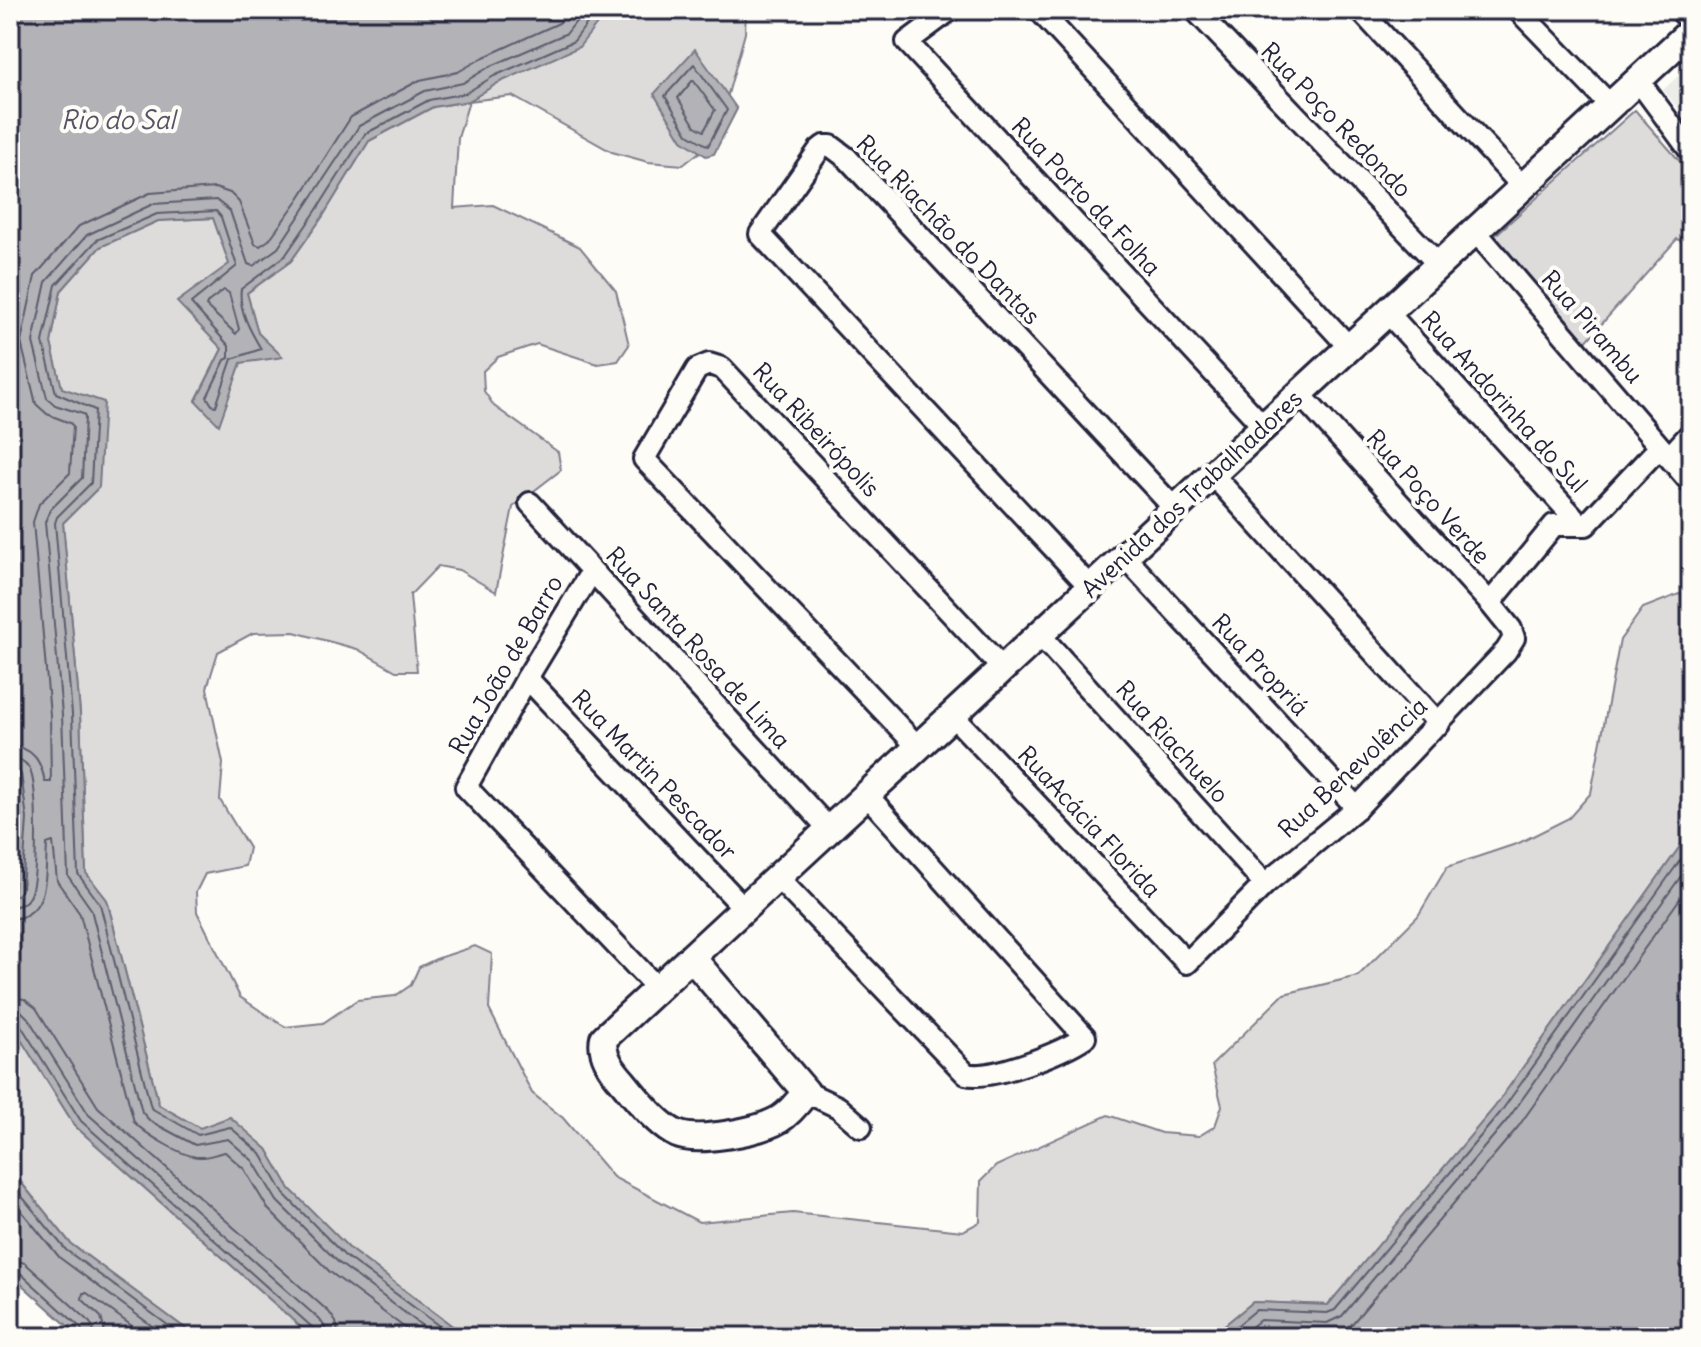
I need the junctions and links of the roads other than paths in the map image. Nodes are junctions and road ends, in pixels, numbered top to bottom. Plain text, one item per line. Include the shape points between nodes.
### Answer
1 (950, 10) edge
2 (1039, 10) edge
3 (1195, 10) edge
4 (1360, 10) edge
5 (1518, 10) edge
6 (1680, 10) edge
7 (1691, 22) edge
8 (1691, 31) edge
9 (1638, 80) junction
10 (1610, 105) junction
11 (1691, 152) edge
12 (1524, 188) junction
13 (1476, 232) junction
14 (1440, 266) junction
15 (1389, 314) junction
16 (1350, 348) junction
17 (1300, 394) junction
18 (1263, 426) junction
19 (1691, 433) edge
20 (1666, 453) junction
21 (1213, 475) junction
22 (1691, 483) edge
23 (530, 503) dead end
24 (1175, 509) junction
25 (1580, 524) junction
26 (1125, 557) junction
27 (596, 575) junction
28 (1091, 588) junction
29 (1490, 603) junction
30 (1040, 635) junction
31 (1514, 638) joint
32 (1003, 669) junction
33 (527, 678) junction
34 (954, 717) junction
35 (1439, 724) junction
36 (918, 747) junction
37 (866, 794) junction
38 (1357, 808) junction
39 (829, 829) junction
40 (778, 878) junction
41 (1265, 884) junction
42 (744, 908) junction
43 (692, 958) junction
44 (1187, 963) joint
45 (657, 988) junction
46 (806, 1092) junction
47 (861, 1127) dead end

1 - 18 street, Rua Porto da Folha via 907,42
2 - 16 street
3 - 14 street, Rua Poço Redondo
4 - 12 street
5 - 10 street
6 - 7 street
8 - 9 street, Avenida dos Trabalhadores
9 - 10 street, Avenida dos Trabalhadores
9 - 11 street
10 - 12 street, Avenida dos Trabalhadores
12 - 13 street, Avenida dos Trabalhadores
13 - 14 street, Avenida dos Trabalhadores
13 - 20 street, Rua Pirambu
14 - 15 street, Avenida dos Trabalhadores
15 - 16 street, Avenida dos Trabalhadores
15 - 25 street, Rua Andorinha do Sul
16 - 17 street, Avenida dos Trabalhadores
17 - 18 street, Avenida dos Trabalhadores
17 - 29 street, Rua Poço Verde
18 - 21 street, Avenida dos Trabalhadores
19 - 20 street
20 - 22 street, Rua Pirambu
20 - 25 street via 1652,455 1600,513
21 - 24 street, Avenida dos Trabalhadores
21 - 35 street
23 - 27 street, Rua Santa Rosa de Lima
24 - 26 street, Avenida dos Trabalhadores
24 - 28 street, Rua Riachão do Dantas via 870,182 831,146 819,150 760,234
25 - 29 street via 1554,525
26 - 28 street, Avenida dos Trabalhadores
26 - 38 street, Rua Propriá
27 - 33 street, Rua João de Barro via 587,579
27 - 39 street, Rua Santa Rosa de Lima
28 - 30 street, Avenida dos Trabalhadores
29 - 31 street, Rua Poço Verde
30 - 32 street, Avenida dos Trabalhadores
30 - 41 street, Rua Riachuelo
31 - 35 street, Rua Benevolência
32 - 34 street, Avenida dos Trabalhadores
32 - 36 street, Rua Ribeirópolis via 722,368 709,364 697,369 644,459
33 - 42 street, Rua Martin Pescador
33 - 45 street, Rua João de Barro via 466,787
34 - 36 street, Avenida dos Trabalhadores
34 - 44 street, RuaAcácia Florida
35 - 38 street, Rua Benevolência
36 - 37 street, Avenida dos Trabalhadores
37 - 39 street, Avenida dos Trabalhadores
37 - 40 street via 1085,1037 1047,1057 974,1076 959,1070
38 - 41 street, Rua Benevolência
39 - 40 street, Avenida dos Trabalhadores
40 - 42 street, Avenida dos Trabalhadores
41 - 44 street, Rua Benevolência
42 - 43 street, Avenida dos Trabalhadores
43 - 45 street, Avenida dos Trabalhadores
43 - 46 street
45 - 46 street, Avenida dos Trabalhadores via 610,1032 603,1046 620,1079 672,1131 700,1137 765,1125 787,1114
46 - 47 street via 838,1107

